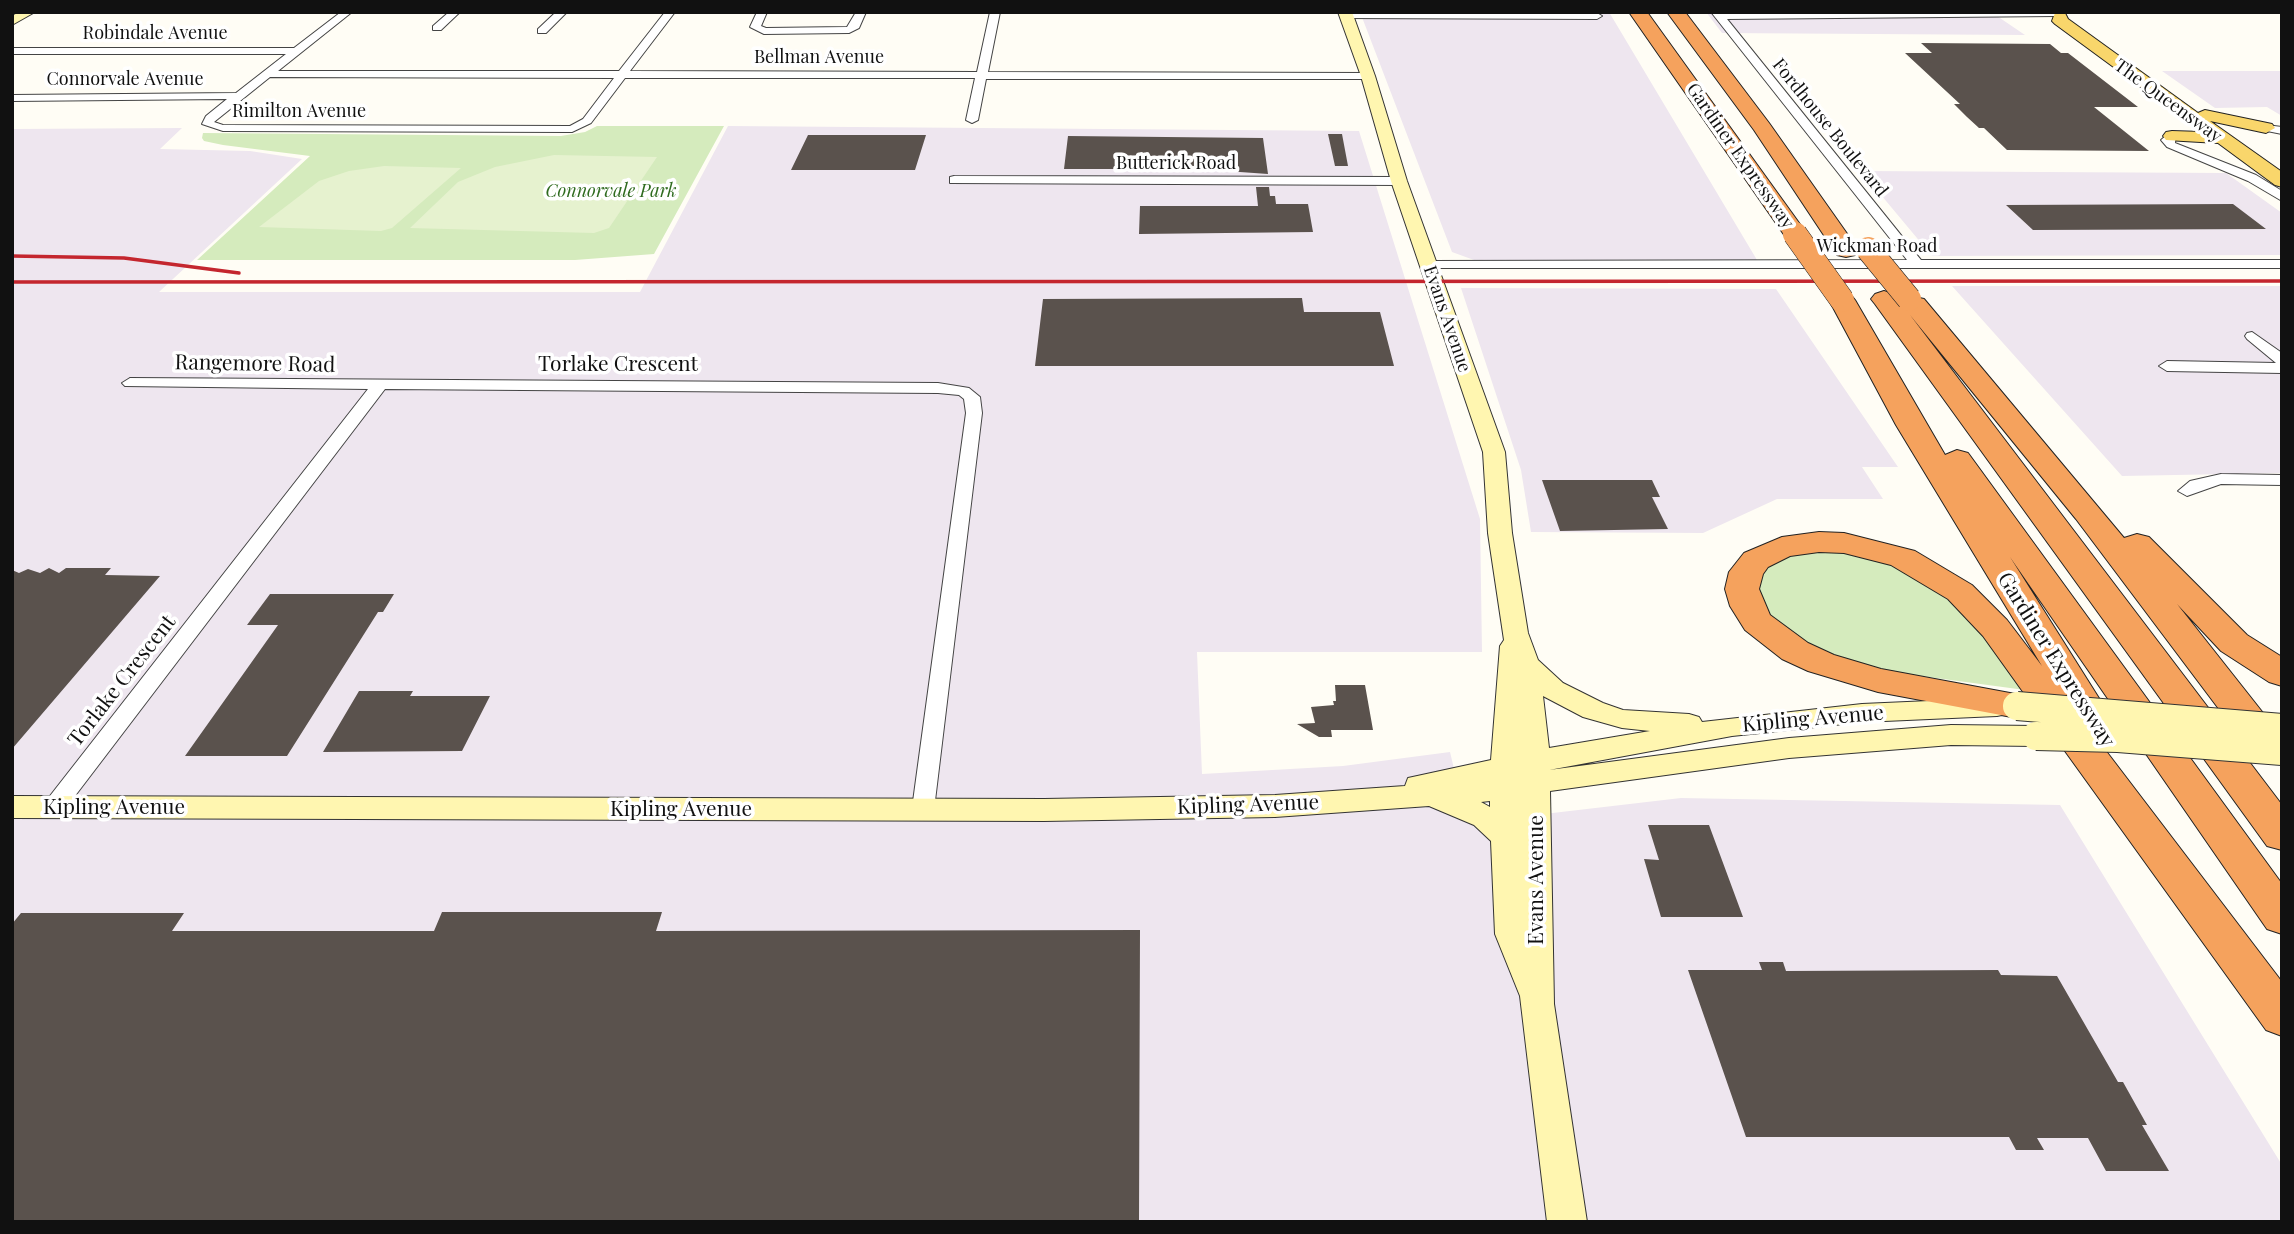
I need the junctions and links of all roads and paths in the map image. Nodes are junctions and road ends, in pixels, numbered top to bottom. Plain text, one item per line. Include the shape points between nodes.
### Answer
1 (29, 12) edge
2 (347, 12) edge
3 (455, 12) edge
4 (562, 12) edge
5 (670, 12) edge
6 (762, 12) edge
7 (861, 12) edge
8 (995, 12) edge
9 (1638, 12) edge
10 (1675, 12) edge
11 (1346, 14) edge
12 (1717, 14) edge
13 (2057, 14) edge
14 (1597, 16) dead end
15 (12, 22) edge
16 (436, 28) dead end
17 (542, 31) dead end
18 (12, 51) edge
19 (298, 51) junction
20 (623, 73) junction
21 (270, 74) junction
22 (983, 75) junction
23 (1368, 76) junction
24 (239, 96) junction
25 (12, 97) edge
26 (972, 120) dead end
27 (2203, 120) junction
28 (2274, 130) edge
29 (2224, 135) junction
30 (2172, 136) junction
31 (2282, 168) edge
32 (954, 180) dead end
33 (1399, 181) junction
34 (2282, 181) edge
35 (2282, 197) edge
36 (2282, 264) edge
37 (1429, 265) junction
38 (1918, 265) junction
39 (1897, 299) junction
40 (1842, 300) junction
41 (2252, 336) dead end
42 (2282, 361) edge
43 (2167, 366) dead end
44 (2282, 368) edge
45 (130, 383) dead end
46 (379, 386) junction
47 (2001, 406) junction
48 (2282, 480) edge
49 (2187, 491) dead end
50 (1515, 633) junction
51 (1526, 664) junction
52 (2282, 674) edge
53 (2026, 721) junction
54 (1732, 726) junction
55 (2282, 728) edge
56 (2282, 751) edge
57 (2282, 764) edge
58 (1536, 773) junction
59 (1505, 778) junction
60 (1433, 798) junction
61 (1350, 800) junction
62 (12, 807) edge
63 (54, 807) junction
64 (923, 809) junction
65 (2282, 835) edge
66 (1506, 837) junction
67 (2282, 917) edge
68 (1537, 1004) junction
69 (2282, 1015) edge
70 (1566, 1222) edge

1 - 15 main road
2 - 19 street, Rimilton Avenue
3 - 16 street
4 - 17 street
5 - 20 street
6 - 7 street via 755,27 760,30 844,30 853,28
8 - 22 street
9 - 40 highway, Gardiner Expressway, bridge
10 - 39 highway, Gardiner Expressway via 1796,175
11 - 14 street
11 - 23 main road, Evans Avenue
12 - 13 street
12 - 38 street, Fordhouse Boulevard
13 - 27 main road, The Queensway via 2060,21
18 - 19 street, Robindale Avenue
19 - 21 street, Rimilton Avenue
20 - 21 street, Bellman Avenue
20 - 22 street, Bellman Avenue
20 - 24 street, Rimilton Avenue via 587,121 572,129 223,128 208,124
21 - 24 street, Rimilton Avenue
22 - 23 street, Bellman Avenue
22 - 26 street
23 - 33 main road, Evans Avenue
24 - 25 street, Connorvale Avenue
27 - 28 main road
27 - 29 main road, The Queensway
27 - 30 main road
28 - 29 main road
29 - 30 main road
29 - 31 main road, The Queensway
29 - 34 main road, The Queensway
30 - 35 street via 2167,140 2171,145 2252,178
32 - 33 street, Butterick Road
33 - 37 main road, Evans Avenue
36 - 38 street, Wickman Road
37 - 38 street, Wickman Road
37 - 50 main road, Evans Avenue via 1494,452
39 - 47 highway, Gardiner Expressway
39 - 65 highway, Gardiner Expressway
40 - 67 highway, Gardiner Expressway
40 - 69 highway, Gardiner Expressway via 2057,664
41 - 42 street
43 - 44 street
45 - 46 street, Rangemore Road
46 - 63 street, Torlake Crescent
46 - 64 street, Torlake Crescent via 938,388 972,397 974,413
47 - 52 highway via 2234,643
47 - 57 highway, Gardiner Expressway
48 - 49 street via 2221,479
50 - 51 main road, Evans Avenue
50 - 59 main road, Evans Avenue
51 - 54 main road via 1553,689 1622,719
51 - 58 main road, Evans Avenue
53 - 54 main road, Kipling Avenue via 1862,713
53 - 55 main road, Kipling Avenue, bridge
53 - 56 main road, Kipling Avenue, bridge via 2118,738
53 - 58 main road, Kipling Avenue via 1951,735
53 - 69 highway via 1821,663 1795,651 1752,614 1742,589 1746,572 1756,560 1782,547 1844,543 1903,558 1960,592 1995,628
54 - 58 main road, Kipling Avenue
58 - 59 main road, Kipling Avenue
58 - 68 main road, Evans Avenue
59 - 60 main road, Kipling Avenue
59 - 61 main road, Kipling Avenue
59 - 66 main road, Evans Avenue
60 - 61 main road, Kipling Avenue
60 - 66 main road via 1485,817
61 - 64 main road, Kipling Avenue via 1150,809
62 - 63 main road, Kipling Avenue
63 - 64 main road, Kipling Avenue
66 - 68 main road, Evans Avenue via 1512,934
68 - 70 main road, Evans Avenue

